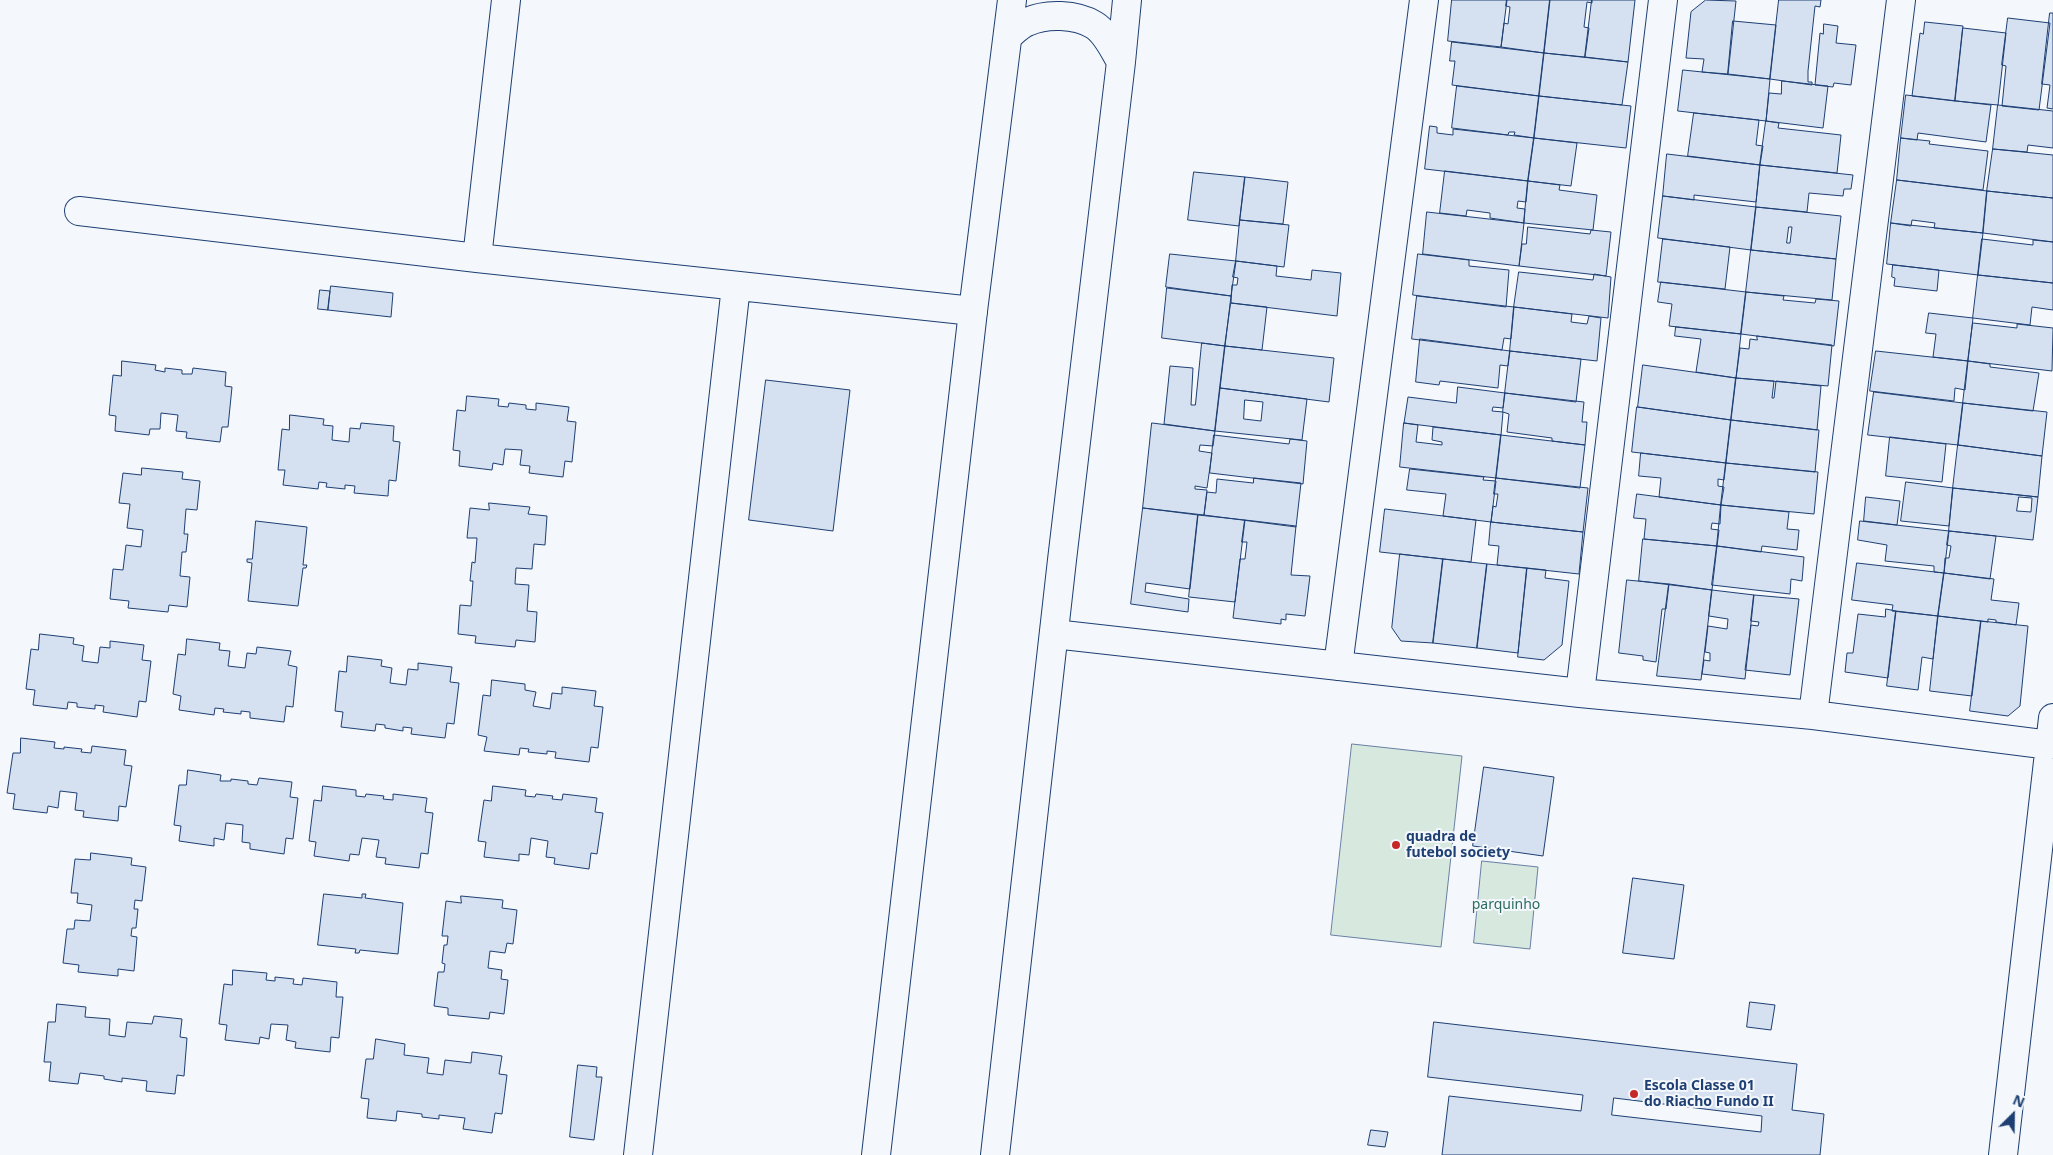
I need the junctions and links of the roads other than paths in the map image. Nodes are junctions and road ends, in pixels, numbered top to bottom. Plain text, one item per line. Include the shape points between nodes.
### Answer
1 (506, 0) edge
2 (1012, 0) edge
3 (1127, 0) edge
4 (1424, 0) edge
5 (1662, 0) edge
6 (1901, 0) edge
7 (1008, 36) junction
8 (1121, 62) junction
9 (79, 211) dead end
10 (477, 258) junction
11 (736, 286) junction
12 (973, 311) junction
13 (1054, 634) junction
14 (1338, 666) junction
15 (1580, 693) junction
16 (1813, 715) junction
17 (2053, 718) edge
18 (2050, 745) junction
19 (638, 1155) edge
20 (876, 1155) edge
21 (995, 1155) edge
22 (2003, 1155) edge

1 - 10 street
2 - 7 street
3 - 8 street
4 - 14 street
5 - 15 street
6 - 16 street
7 - 8 street via 1027,22 1072,16 1095,25
7 - 12 street
8 - 13 street
9 - 10 street
10 - 11 street
11 - 12 street
11 - 19 street
12 - 20 street
13 - 14 street
13 - 21 street
14 - 15 street
15 - 16 street
16 - 18 street
17 - 18 street
18 - 22 street

